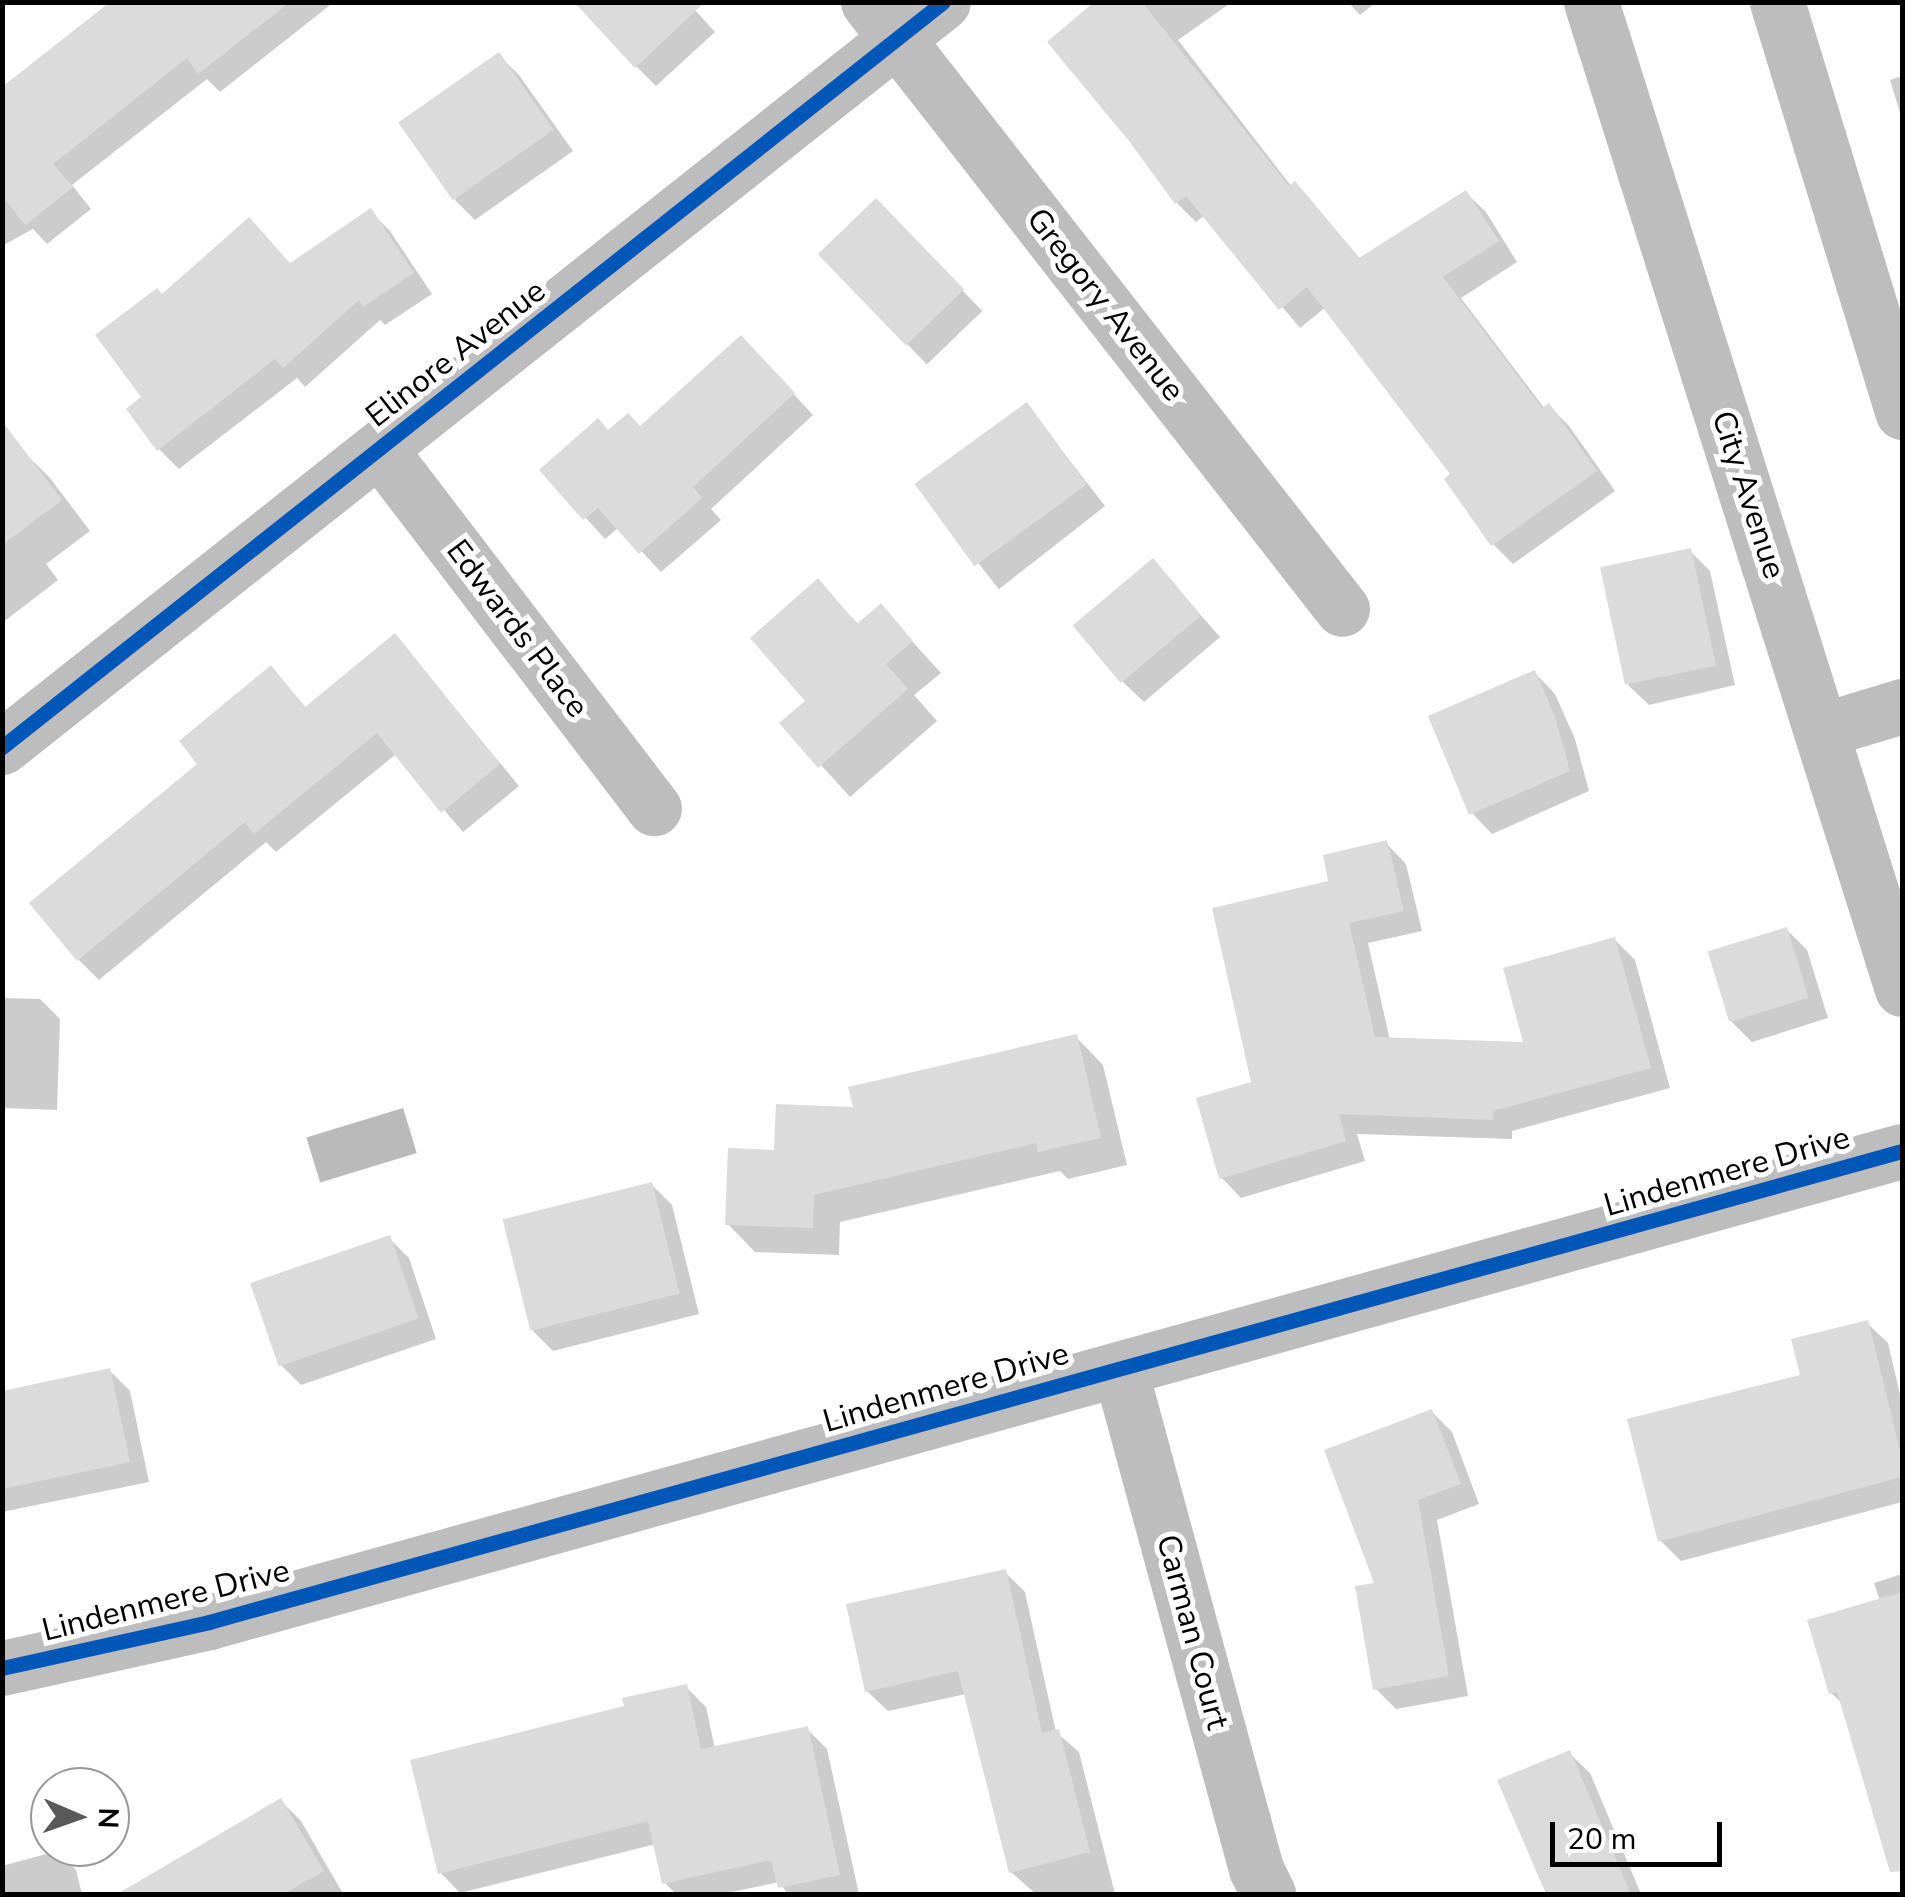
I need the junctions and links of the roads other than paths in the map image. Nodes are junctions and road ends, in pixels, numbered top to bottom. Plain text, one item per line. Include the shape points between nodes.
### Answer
1 (943, 2) edge
2 (1591, 2) edge
3 (1777, 2) edge
4 (883, 21) edge
5 (1902, 412) edge
6 (380, 450) junction
7 (1342, 608) dead end
8 (1902, 706) edge
9 (1823, 730) junction
10 (2, 748) edge
11 (654, 808) dead end
12 (1902, 989) edge
13 (1902, 1152) edge
14 (1120, 1369) junction
15 (2, 1668) edge
16 (1268, 1894) edge

1 - 4 street, Elinore Avenue
2 - 9 street, City Avenue
3 - 5 street
4 - 6 street, Elinore Avenue
4 - 7 street, Gregory Avenue
6 - 10 street, Elinore Avenue
6 - 11 street, Edwards Place
8 - 9 street
9 - 12 street, City Avenue
13 - 14 street, Lindenmere Drive
14 - 15 street, Lindenmere Drive via 210,1622
14 - 16 street, Carman Court

